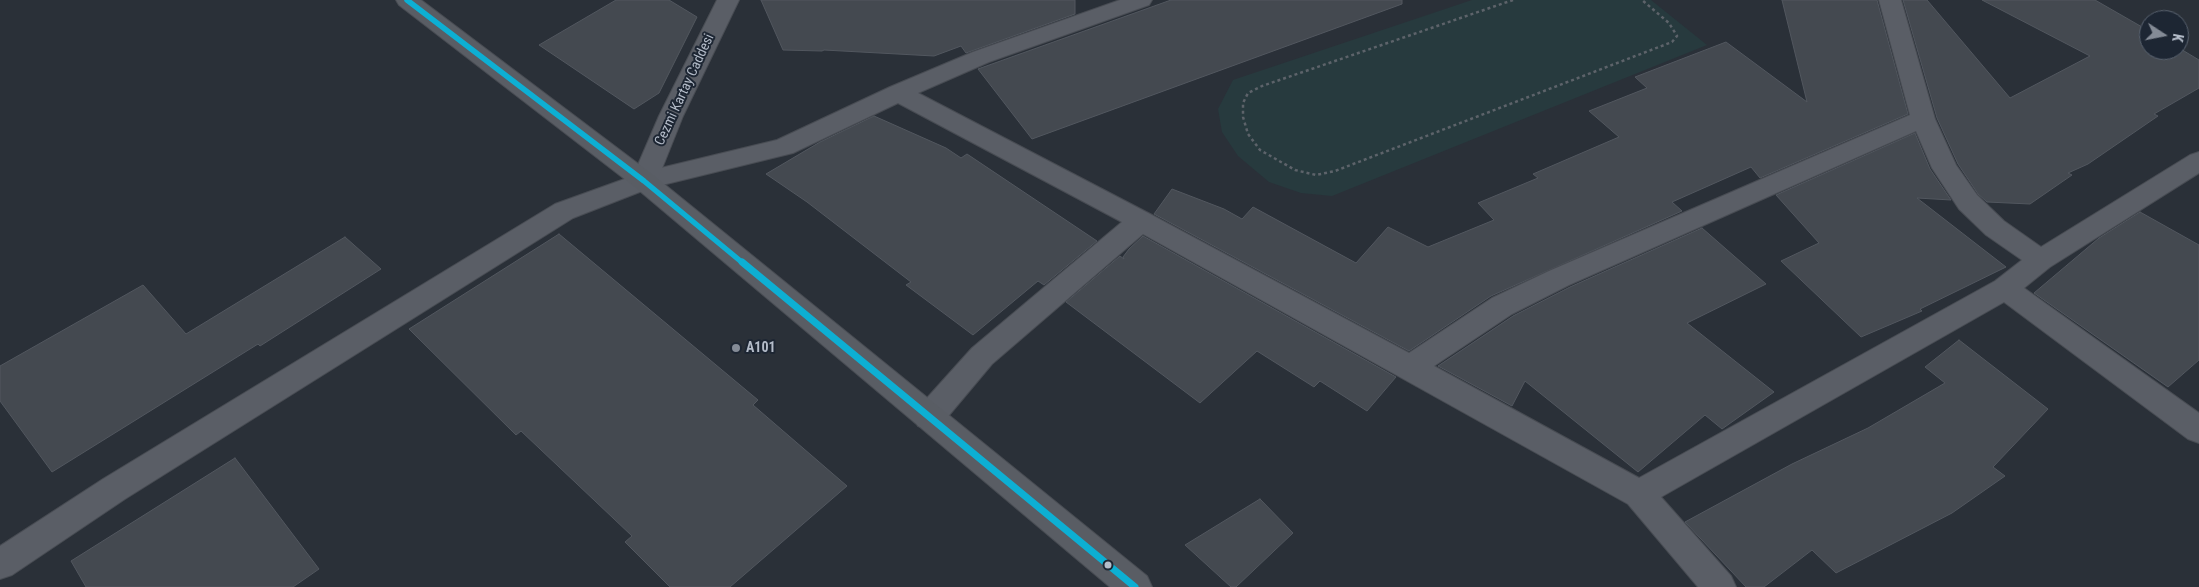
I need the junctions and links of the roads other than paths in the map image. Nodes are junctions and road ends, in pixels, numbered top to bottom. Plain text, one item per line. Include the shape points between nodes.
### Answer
1 (407, 0) edge
2 (728, 0) edge
3 (1141, 0) edge
4 (1890, 0) edge
5 (898, 93) junction
6 (1923, 119) junction
7 (2199, 161) edge
8 (644, 181) junction
9 (1142, 221) junction
10 (2042, 260) junction
11 (2005, 288) junction
12 (1410, 366) junction
13 (929, 417) junction
14 (2199, 430) edge
15 (1640, 494) junction
16 (0, 564) edge
17 (1135, 587) edge
18 (1718, 587) edge

1 - 8 main road
2 - 8 street, Cezmi Kartay Caddesi via 671,116
3 - 5 street via 981,57
4 - 6 street
5 - 8 street via 784,147
5 - 9 street
6 - 10 street via 1945,168 1968,202 1995,228
6 - 12 street via 1559,278 1502,306
7 - 10 street
8 - 13 main road
8 - 16 street via 564,211 114,489
9 - 12 street
9 - 13 street via 982,356
10 - 11 street
11 - 14 street
11 - 15 street
12 - 15 street
13 - 17 main road
15 - 18 street

